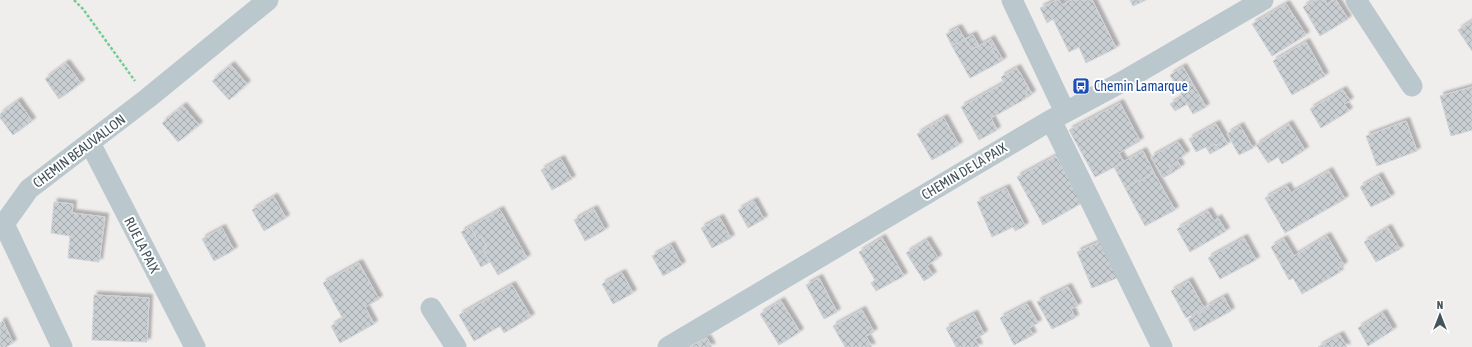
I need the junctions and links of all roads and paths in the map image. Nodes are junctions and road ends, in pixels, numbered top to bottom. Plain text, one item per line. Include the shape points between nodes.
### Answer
1 (74, 0) edge
2 (268, 0) edge
3 (1012, 0) edge
4 (1263, 0) edge
5 (1356, 0) edge
6 (1412, 86) dead end
7 (148, 98) junction
8 (1058, 116) junction
9 (90, 143) junction
10 (2, 223) edge
11 (432, 308) dead end
12 (62, 347) edge
13 (195, 347) edge
14 (456, 347) edge
15 (668, 347) edge
16 (1162, 347) edge

1 - 7 path
2 - 7 street, CHEMIN BEAUVALLON
3 - 8 street
4 - 8 street, CHEMIN DE LA PAIX
5 - 6 street
7 - 9 street, CHEMIN BEAUVALLON
8 - 15 street, CHEMIN DE LA PAIX
8 - 16 street
9 - 10 street, CHEMIN BEAUVALLON via 29,189
9 - 13 street, RUE LA PAIX
10 - 12 street, CHEMIN BEAUVALLON
11 - 14 street

